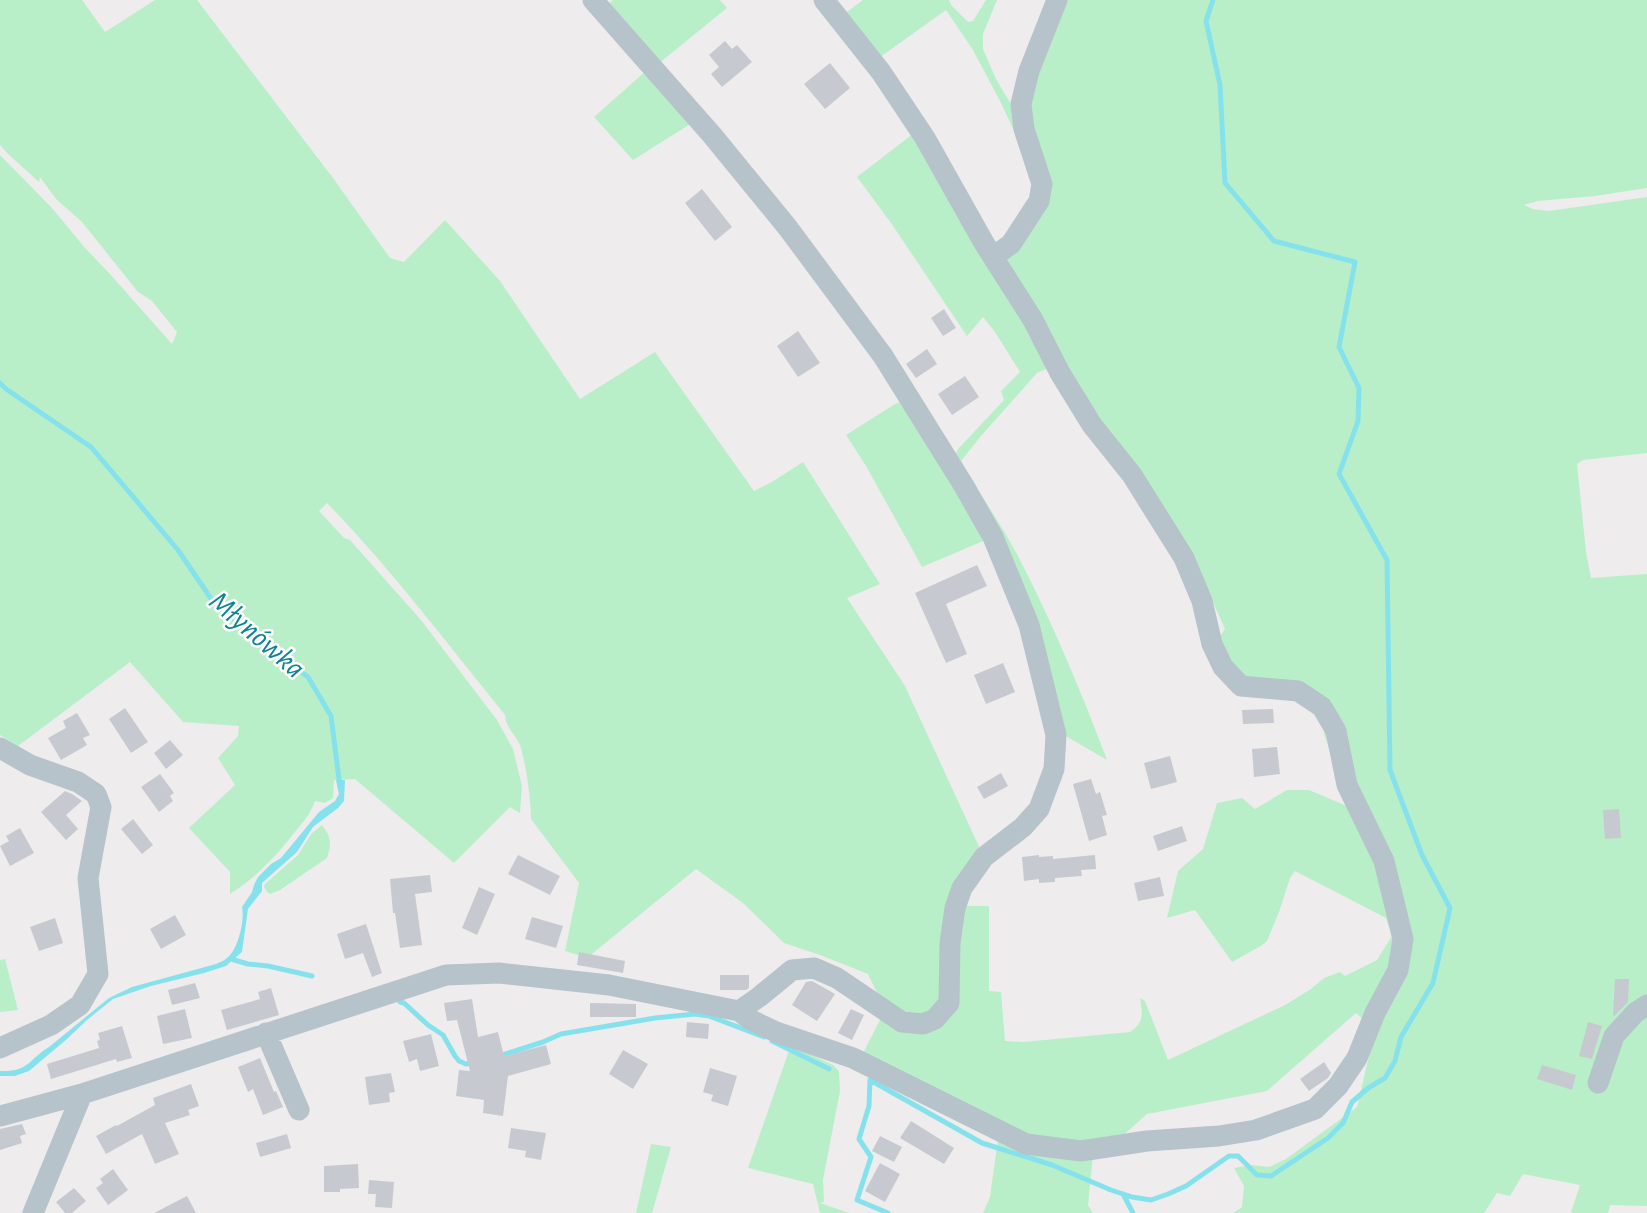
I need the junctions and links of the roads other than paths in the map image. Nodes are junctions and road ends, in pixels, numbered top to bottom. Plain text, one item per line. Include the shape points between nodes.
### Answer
1 (593, 0) edge
2 (824, 0) edge
3 (1057, 0) edge
4 (993, 257) junction
5 (0, 748) edge
6 (1647, 1005) edge
7 (739, 1011) junction
8 (266, 1033) junction
9 (0, 1048) edge
10 (1598, 1083) dead end
11 (82, 1094) junction
12 (299, 1110) dead end
13 (0, 1116) edge
14 (33, 1213) edge

1 - 7 street via 788,228 883,356 993,537 1029,625 1056,735 1054,769 1040,809 984,857 962,888 950,943 949,1003 935,1019 923,1024 902,1022 837,978 814,968 792,970
2 - 4 street via 918,127
3 - 4 street via 1021,104 1042,184 1040,201 1011,244
4 - 7 street via 1060,373 1184,558 1223,667 1241,686 1298,691 1322,706 1336,732 1347,785 1384,861 1402,939 1398,970 1357,1058 1315,1109 1255,1130 1081,1152 1026,1144 853,1058 776,1032
5 - 9 street via 30,765 78,782 96,794 101,807 88,878 98,974 80,1005 51,1025
6 - 10 street via 1614,1036
7 - 8 street via 609,985 499,973 446,975
8 - 11 street
8 - 12 street
11 - 13 street
11 - 14 street

